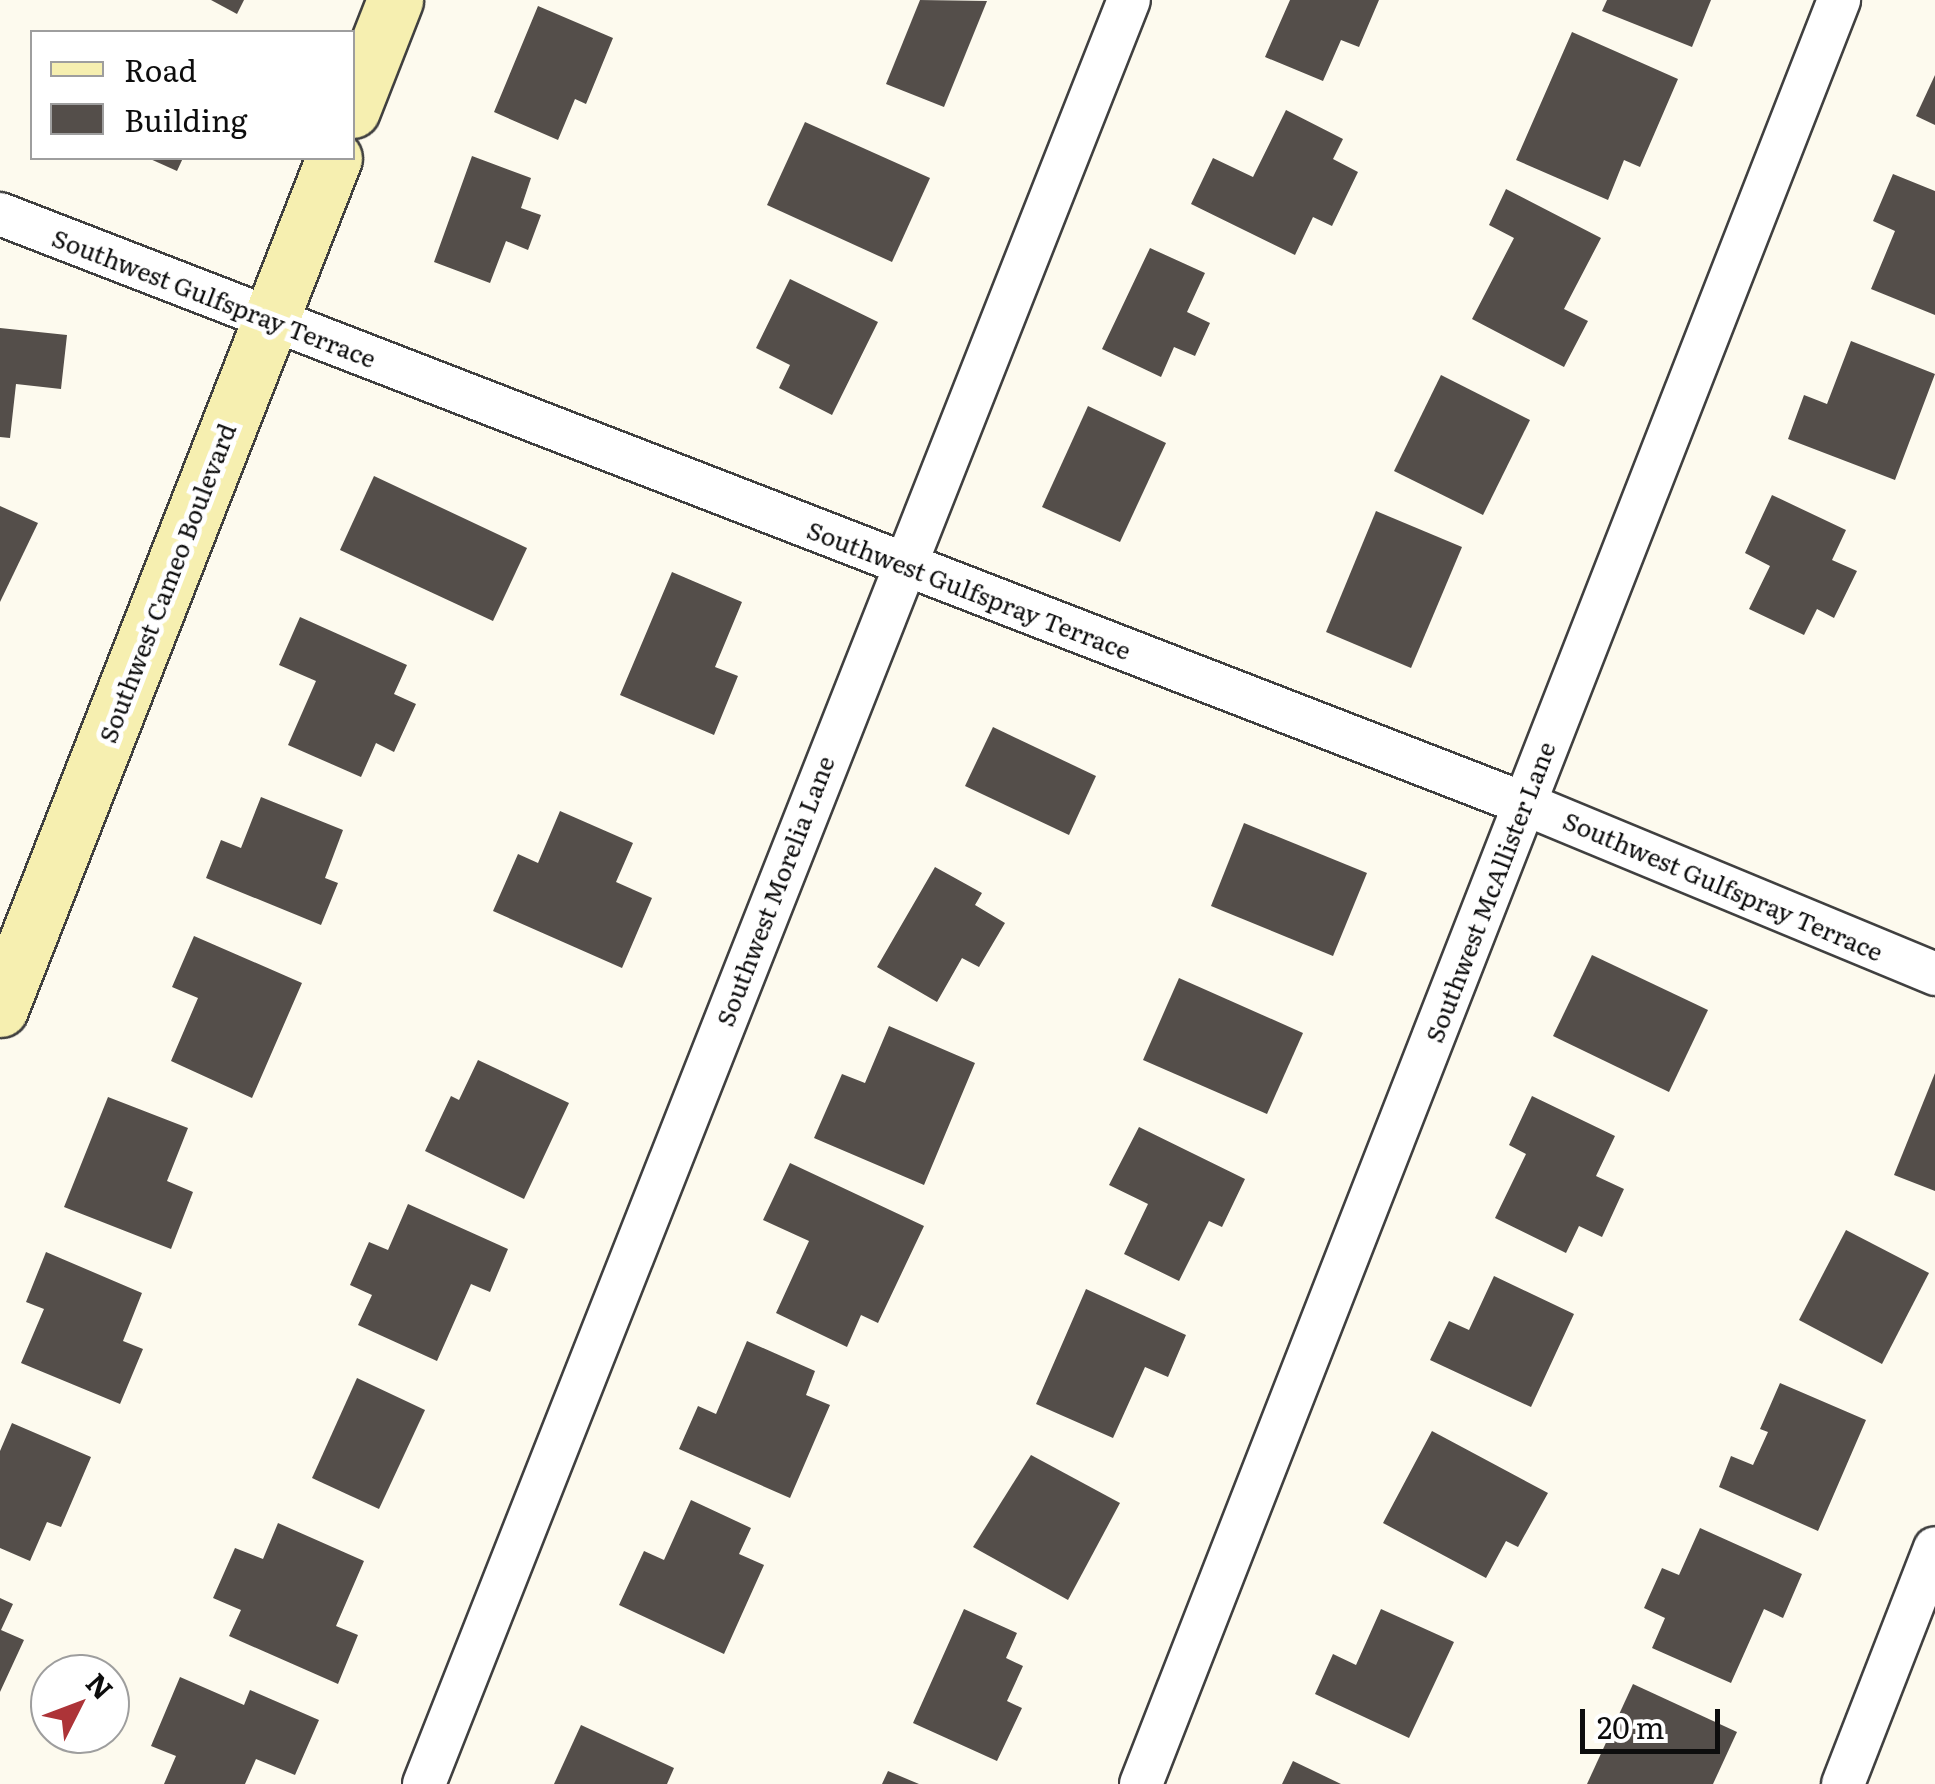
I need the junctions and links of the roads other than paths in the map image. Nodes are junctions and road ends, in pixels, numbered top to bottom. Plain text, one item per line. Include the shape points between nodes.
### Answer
1 (396, 0) edge
2 (1129, 0) edge
3 (1839, 0) edge
4 (355, 102) edge
5 (333, 160) edge
6 (0, 214) edge
7 (270, 320) junction
8 (903, 565) junction
9 (1525, 804) junction
10 (1935, 974) edge
11 (0, 1009) edge
12 (1935, 1548) edge
13 (424, 1784) edge
14 (1141, 1784) edge
15 (1843, 1784) edge

1 - 4 street
2 - 8 street, Southwest Morelia Lane
3 - 9 street, Southwest McAllister Lane
5 - 7 street, Southwest Cameo Boulevard
6 - 7 street, Southwest Gulfspray Terrace
7 - 8 street, Southwest Gulfspray Terrace
7 - 11 street, Southwest Cameo Boulevard
8 - 9 street, Southwest Gulfspray Terrace
8 - 13 street, Southwest Morelia Lane
9 - 10 street, Southwest Gulfspray Terrace
9 - 14 street, Southwest McAllister Lane
12 - 15 street

